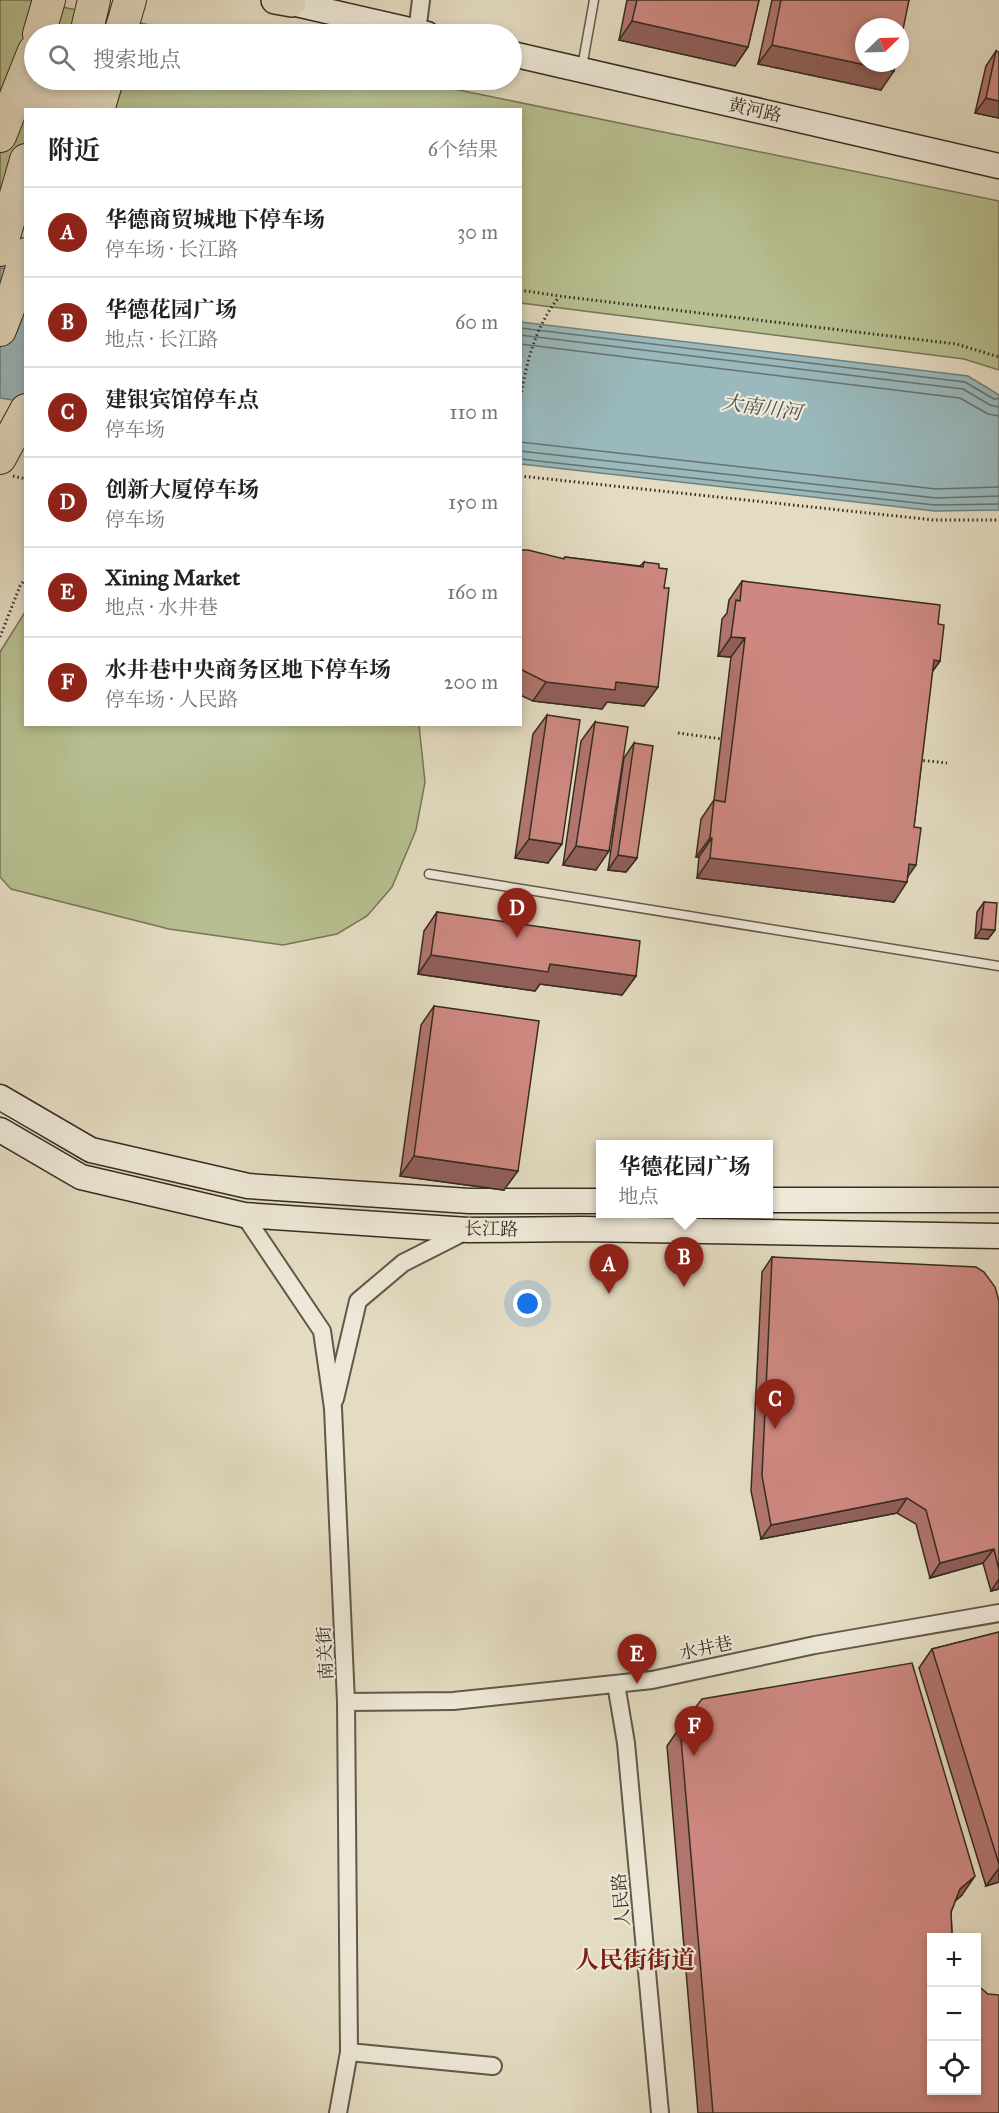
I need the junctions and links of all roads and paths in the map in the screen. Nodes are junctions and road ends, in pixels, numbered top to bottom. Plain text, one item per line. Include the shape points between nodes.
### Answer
1 (49, 0) edge
2 (69, 0) edge
3 (94, 0) edge
4 (130, 0) edge
5 (421, 0) edge
6 (594, 0) edge
7 (284, 1) edge
8 (42, 24) edge
9 (63, 24) edge
10 (88, 24) edge
11 (123, 24) edge
12 (383, 24) edge
13 (422, 24) edge
14 (522, 56) edge
15 (582, 70) junction
16 (24, 76) edge
17 (45, 90) edge
18 (71, 90) edge
19 (104, 90) edge
20 (41, 108) edge
21 (67, 108) edge
22 (99, 108) edge
23 (0, 136) edge
24 (999, 166) edge
25 (24, 167) edge
26 (0, 250) edge
27 (24, 261) edge
28 (522, 290) edge
29 (559, 296) junction
30 (0, 330) edge
31 (999, 357) edge
32 (522, 386) edge
33 (24, 414) edge
34 (0, 458) edge
35 (522, 476) edge
36 (999, 520) edge
37 (24, 581) edge
38 (0, 637) edge
39 (678, 733) dead end
40 (722, 739) dead end
41 (911, 759) edge
42 (947, 763) dead end
43 (429, 874) dead end
44 (999, 966) edge
45 (0, 1097) edge
46 (0, 1130) edge
47 (773, 1200) edge
48 (999, 1200) edge
49 (596, 1201) edge
50 (244, 1215) junction
51 (468, 1230) junction
52 (999, 1236) edge
53 (333, 1408) junction
54 (999, 1613) edge
55 (616, 1684) junction
56 (346, 1702) junction
57 (349, 2052) junction
58 (493, 2066) dead end
59 (338, 2113) edge
60 (660, 2113) edge

1 - 8 highway
2 - 9 highway
3 - 10 highway
4 - 11 highway
5 - 13 street
6 - 15 lane
7 - 12 main road
14 - 15 main road, 黄河路
15 - 24 main road, 黄河路
16 - 23 highway
17 - 20 highway
18 - 21 highway
19 - 22 highway
25 - 26 highway
27 - 30 highway
28 - 29 path
29 - 31 path via 957,344
29 - 32 path via 530,350
33 - 34 highway
35 - 36 path via 934,520
37 - 38 path
39 - 40 path
41 - 42 path
43 - 44 lane
45 - 49 main road, 长江路 via 91,1150 248,1186 469,1201
46 - 50 main road, 长江路 via 81,1177
47 - 48 main road
50 - 51 main road, 长江路
50 - 53 street, 南关街 via 322,1331
51 - 52 main road, 长江路
51 - 53 street via 403,1263 358,1301
53 - 56 street, 南关街
54 - 55 street, 水井巷
55 - 56 street, 水井巷 via 453,1701
55 - 60 street, 人民路 via 626,1743
56 - 57 street, 南关街
57 - 58 street
57 - 59 street, 南关街

